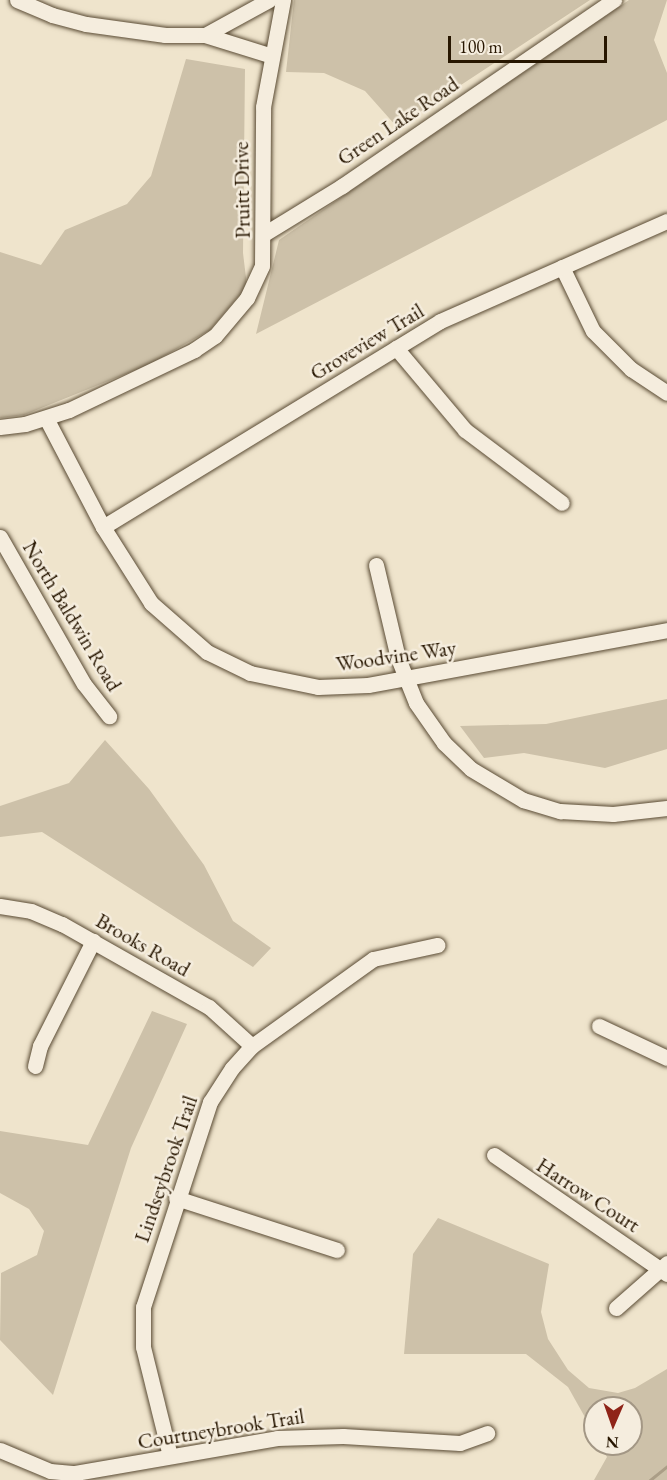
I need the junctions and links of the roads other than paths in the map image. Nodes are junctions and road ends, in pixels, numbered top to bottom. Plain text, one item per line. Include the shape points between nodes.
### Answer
1 (17, 0) edge
2 (269, 0) edge
3 (283, 0) edge
4 (614, 0) edge
5 (206, 35) junction
6 (272, 56) junction
7 (667, 221) edge
8 (264, 234) junction
9 (562, 267) junction
10 (396, 348) junction
11 (667, 393) edge
12 (46, 418) junction
13 (0, 427) edge
14 (562, 503) dead end
15 (103, 527) junction
16 (0, 537) edge
17 (376, 565) dead end
18 (667, 630) edge
19 (406, 678) junction
20 (109, 716) dead end
21 (667, 808) edge
22 (0, 906) edge
23 (93, 941) junction
24 (437, 945) dead end
25 (599, 1026) dead end
26 (252, 1046) junction
27 (667, 1058) edge
28 (35, 1066) dead end
29 (494, 1155) dead end
30 (176, 1198) junction
31 (337, 1250) dead end
32 (665, 1269) edge
33 (616, 1308) dead end
34 (487, 1433) dead end
35 (0, 1450) edge
36 (170, 1456) junction

1 - 5 street via 86,24 165,35
2 - 5 street
3 - 6 street
4 - 8 street, Green Lake Road via 342,186
5 - 6 street
6 - 8 street, Pruitt Drive via 261,142
7 - 9 street, Groveview Trail
8 - 12 street, Pruitt Drive via 262,266 253,289 215,336 120,387
9 - 10 street, Groveview Trail via 440,321
9 - 11 street via 593,331 631,369
10 - 14 street via 465,430
10 - 15 street, Groveview Trail
12 - 13 street, Pruitt Drive
12 - 15 street, Woodvine Way
15 - 19 street, Woodvine Way via 151,603 187,637 228,664 272,679 318,687
16 - 20 street, North Baldwin Road via 84,684
17 - 19 street
18 - 19 street, Woodvine Way
19 - 21 street via 416,703 444,743 471,769 504,791 542,806 580,813
22 - 23 street, Brooks Road via 38,913
23 - 26 street, Brooks Road via 209,1007
23 - 28 street via 40,1046
24 - 26 street, Lindseybrook Trail via 373,959
25 - 27 street
26 - 30 street, Lindseybrook Trail via 210,1102
29 - 32 street, Harrow Court
30 - 31 street
30 - 36 street, Lindseybrook Trail via 147,1288 142,1327 147,1370
32 - 33 street
34 - 36 street, Courtneybrook Trail via 460,1443 298,1436
35 - 36 street, Courtneybrook Trail via 14,1459 62,1473

